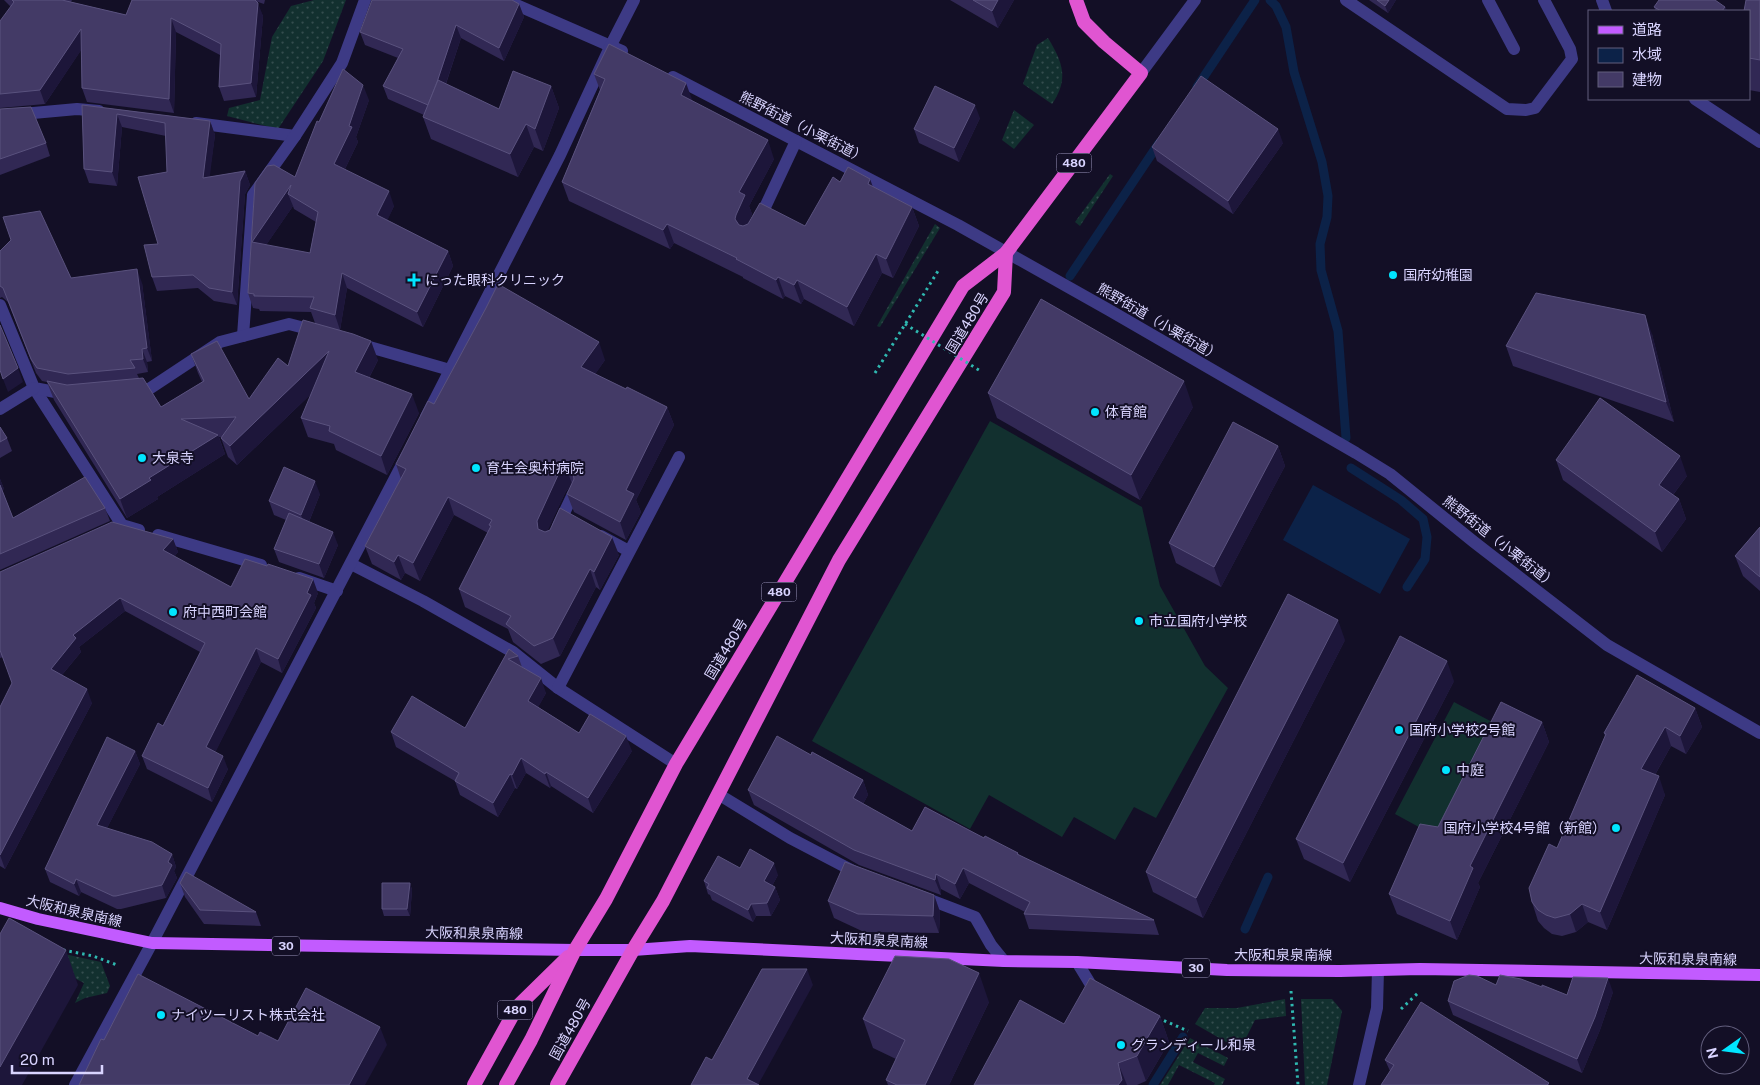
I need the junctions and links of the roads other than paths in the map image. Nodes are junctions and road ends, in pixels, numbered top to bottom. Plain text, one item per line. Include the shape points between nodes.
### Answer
1 (365, 0) edge
2 (505, 0) edge
3 (634, 0) edge
4 (1076, 0) edge
5 (1195, 0) edge
6 (1346, 0) edge
7 (1488, 0) edge
8 (1544, 0) edge
9 (611, 45) junction
10 (1514, 49) dead end
11 (637, 59) edge
12 (664, 72) edge
13 (1141, 73) junction
14 (1697, 100) edge
15 (115, 113) edge
16 (0, 116) edge
17 (181, 122) edge
18 (295, 136) junction
19 (796, 141) junction
20 (1760, 142) edge
21 (754, 228) edge
22 (1006, 253) junction
23 (0, 305) edge
24 (327, 334) edge
25 (242, 336) junction
26 (346, 340) edge
27 (450, 370) junction
28 (34, 388) junction
29 (120, 392) edge
30 (82, 395) edge
31 (0, 409) edge
32 (419, 432) edge
33 (410, 450) edge
34 (679, 457) dead end
35 (573, 494) edge
36 (588, 529) edge
37 (551, 542) edge
38 (630, 551) junction
39 (351, 564) junction
40 (272, 568) edge
41 (290, 575) edge
42 (337, 591) junction
43 (558, 688) junction
44 (1760, 733) edge
45 (676, 764) junction
46 (718, 794) junction
47 (865, 876) edge
48 (911, 893) edge
49 (0, 908) edge
50 (152, 944) junction
51 (576, 950) junction
52 (633, 950) junction
53 (1004, 961) junction
54 (1077, 962) junction
55 (1378, 970) junction
56 (1760, 975) edge
57 (1091, 985) edge
58 (578, 1049) junction
59 (75, 1085) edge
60 (474, 1085) edge
61 (506, 1085) edge
62 (557, 1085) edge
63 (567, 1085) edge
64 (1359, 1085) edge

1 - 18 street via 342,63
2 - 9 street
3 - 9 street
4 - 13 highway via 1084,22
5 - 13 street
6 - 8 street via 1507,109 1526,110 1535,108 1572,59
7 - 10 street
9 - 11 street
9 - 27 street via 560,155
12 - 19 street, 熊野街道（小栗街道）
13 - 22 highway, 国道480号 / 480
14 - 20 street
15 - 16 street via 77,108
17 - 18 street
18 - 25 street via 253,195
19 - 21 street
19 - 22 street, 熊野街道（小栗街道）
22 - 44 street, 熊野街道（小栗街道） via 1390,474 1607,645
22 - 45 highway, 国道480号 / 480 via 963,286
22 - 46 highway, 国道480号 / 480 via 1004,292 839,560
23 - 28 street
24 - 25 street via 289,324
25 - 29 street via 220,342 148,390
26 - 27 street
27 - 32 street
28 - 30 street
28 - 31 street
28 - 40 street via 118,527
33 - 39 street
34 - 38 street
35 - 37 street via 567,517
36 - 38 street
38 - 43 street
39 - 42 street
39 - 43 street via 513,652
41 - 42 street
42 - 50 street
43 - 45 street
45 - 51 highway, 国道480号 / 480
46 - 47 street via 790,838
46 - 52 highway, 国道480号 / 480
48 - 53 street via 975,917
49 - 50 main road, 大阪和泉泉南線 / 30
50 - 51 main road, 大阪和泉泉南線 / 30
50 - 59 street
51 - 52 main road, 大阪和泉泉南線 / 30
51 - 60 highway, 480 via 517,1007
51 - 61 highway, 国道480号 / 480
52 - 53 main road, 大阪和泉泉南線 / 30 via 690,946
52 - 58 highway, 国道480号 / 480
53 - 54 main road, 大阪和泉泉南線 / 30
54 - 55 main road, 大阪和泉泉南線 / 30 via 1227,970
54 - 57 street
55 - 56 main road, 大阪和泉泉南線 / 30
55 - 64 street via 1377,1008
58 - 62 highway, 国道480号 / 480
58 - 63 highway, 480

